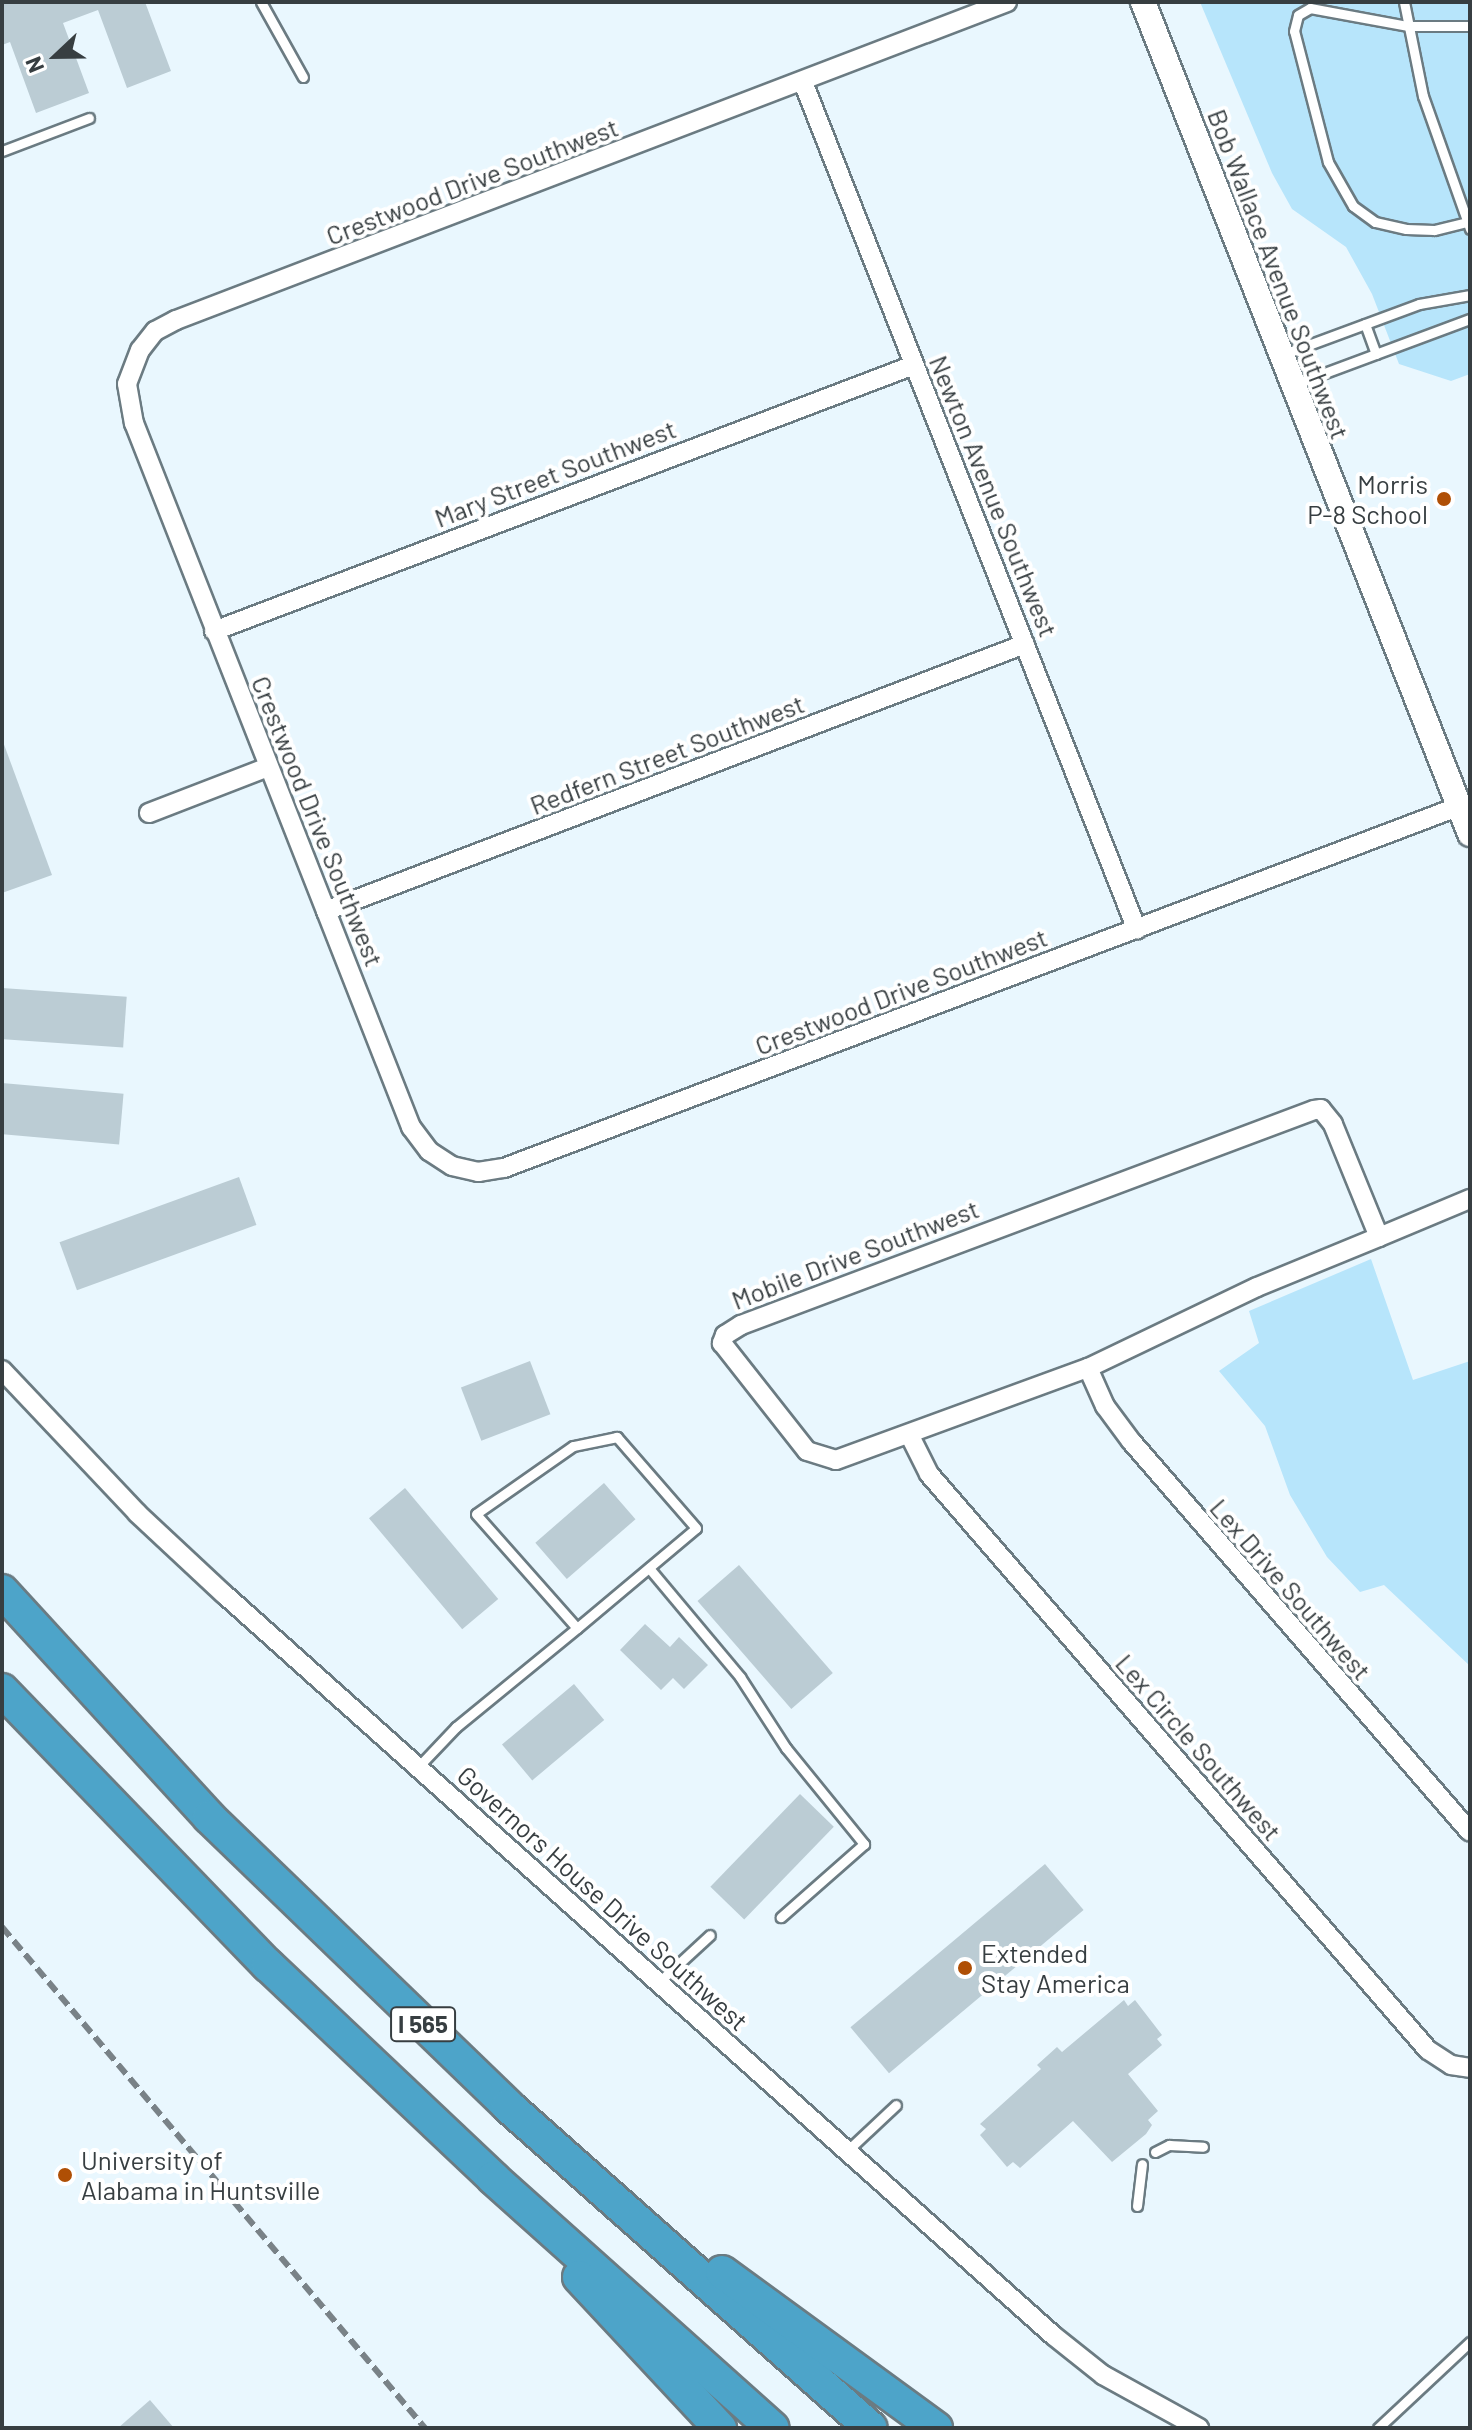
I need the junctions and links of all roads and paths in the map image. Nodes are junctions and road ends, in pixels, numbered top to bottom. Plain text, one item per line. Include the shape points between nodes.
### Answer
1 (261, 2) edge
2 (1007, 2) edge
3 (1143, 2) edge
4 (1404, 2) edge
5 (1408, 26) junction
6 (1470, 26) edge
7 (303, 77) dead end
8 (803, 82) junction
9 (89, 118) dead end
10 (2, 151) edge
11 (1469, 225) edge
12 (1470, 295) edge
13 (1470, 319) edge
14 (1365, 324) junction
15 (1376, 354) junction
16 (1280, 355) junction
17 (914, 365) junction
18 (1292, 386) junction
19 (214, 631) junction
20 (1025, 644) junction
21 (268, 767) junction
22 (1465, 804) edge
23 (149, 813) dead end
24 (1470, 834) edge
25 (326, 911) junction
26 (1137, 930) junction
27 (1470, 1199) edge
28 (1379, 1237) junction
29 (1088, 1368) junction
30 (2, 1370) edge
31 (910, 1436) junction
32 (649, 1568) junction
33 (2, 1591) edge
34 (577, 1628) junction
35 (2, 1690) edge
36 (418, 1767) junction
37 (1470, 1832) edge
38 (781, 1917) dead end
39 (710, 1935) dead end
40 (659, 1982) junction
41 (1470, 2068) edge
42 (896, 2105) dead end
43 (1203, 2147) dead end
44 (847, 2151) junction
45 (1155, 2152) dead end
46 (1142, 2164) dead end
47 (493, 2178) junction
48 (619, 2202) junction
49 (1137, 2206) dead end
50 (1470, 2342) edge
51 (720, 2428) edge
52 (773, 2428) edge
53 (871, 2428) edge
54 (936, 2428) edge
55 (1199, 2428) edge
56 (1378, 2428) edge

1 - 7 lane
2 - 8 street, Crestwood Drive Southwest
3 - 16 main road, Bob Wallace Avenue Southwest
4 - 5 lane
5 - 6 lane
5 - 11 lane via 1427,111
5 - 11 lane via 1319,8 1298,15 1295,41 1328,162 1344,195 1375,222 1421,231
8 - 17 street, Newton Avenue Southwest
8 - 19 street, Crestwood Drive Southwest via 155,331 130,373 129,409
9 - 10 lane
12 - 14 lane via 1442,297
13 - 15 lane
14 - 15 lane
14 - 16 lane
15 - 18 lane
16 - 18 main road, Bob Wallace Avenue Southwest
17 - 19 street, Mary Street Southwest
17 - 20 street, Newton Avenue Southwest
18 - 22 main road, Bob Wallace Avenue Southwest
19 - 21 street, Crestwood Drive Southwest
20 - 25 street, Redfern Street Southwest
20 - 26 street, Newton Avenue Southwest
21 - 23 street
21 - 25 street, Crestwood Drive Southwest
22 - 24 main road, Bob Wallace Avenue Southwest
22 - 26 street, Crestwood Drive Southwest
25 - 26 street, Crestwood Drive Southwest via 411,1127 440,1160 478,1172 504,1168
27 - 28 street, Mobile Drive Southwest
28 - 29 street, Mobile Drive Southwest via 1230,1298
28 - 31 street, Mobile Drive Southwest via 1333,1124 1321,1109 1314,1110 725,1335 722,1343 730,1360 816,1457 836,1460
29 - 31 street, Mobile Drive Southwest
29 - 37 street, Lex Drive Southwest via 1105,1406 1131,1441
30 - 36 street, Governors House Drive Southwest via 137,1513
31 - 41 street, Lex Circle Southwest via 929,1474 1428,2050 1451,2065
32 - 34 lane
32 - 34 lane via 696,1528 617,1437 573,1446 476,1514
32 - 38 lane via 740,1677 786,1748 864,1844
33 - 48 highway, I 565 via 209,1817 508,2106
34 - 36 lane via 456,1727
35 - 47 highway, I 565 via 257,1954
36 - 40 street, Governors House Drive Southwest
39 - 40 lane
40 - 44 street, Governors House Drive Southwest
42 - 44 lane
43 - 45 lane via 1169,2145
44 - 55 street, Governors House Drive Southwest via 1081,2358
46 - 49 lane
47 - 51 highway via 617,2321
47 - 52 highway, I 565
48 - 53 highway, I 565
48 - 54 highway via 818,2337
50 - 56 lane

